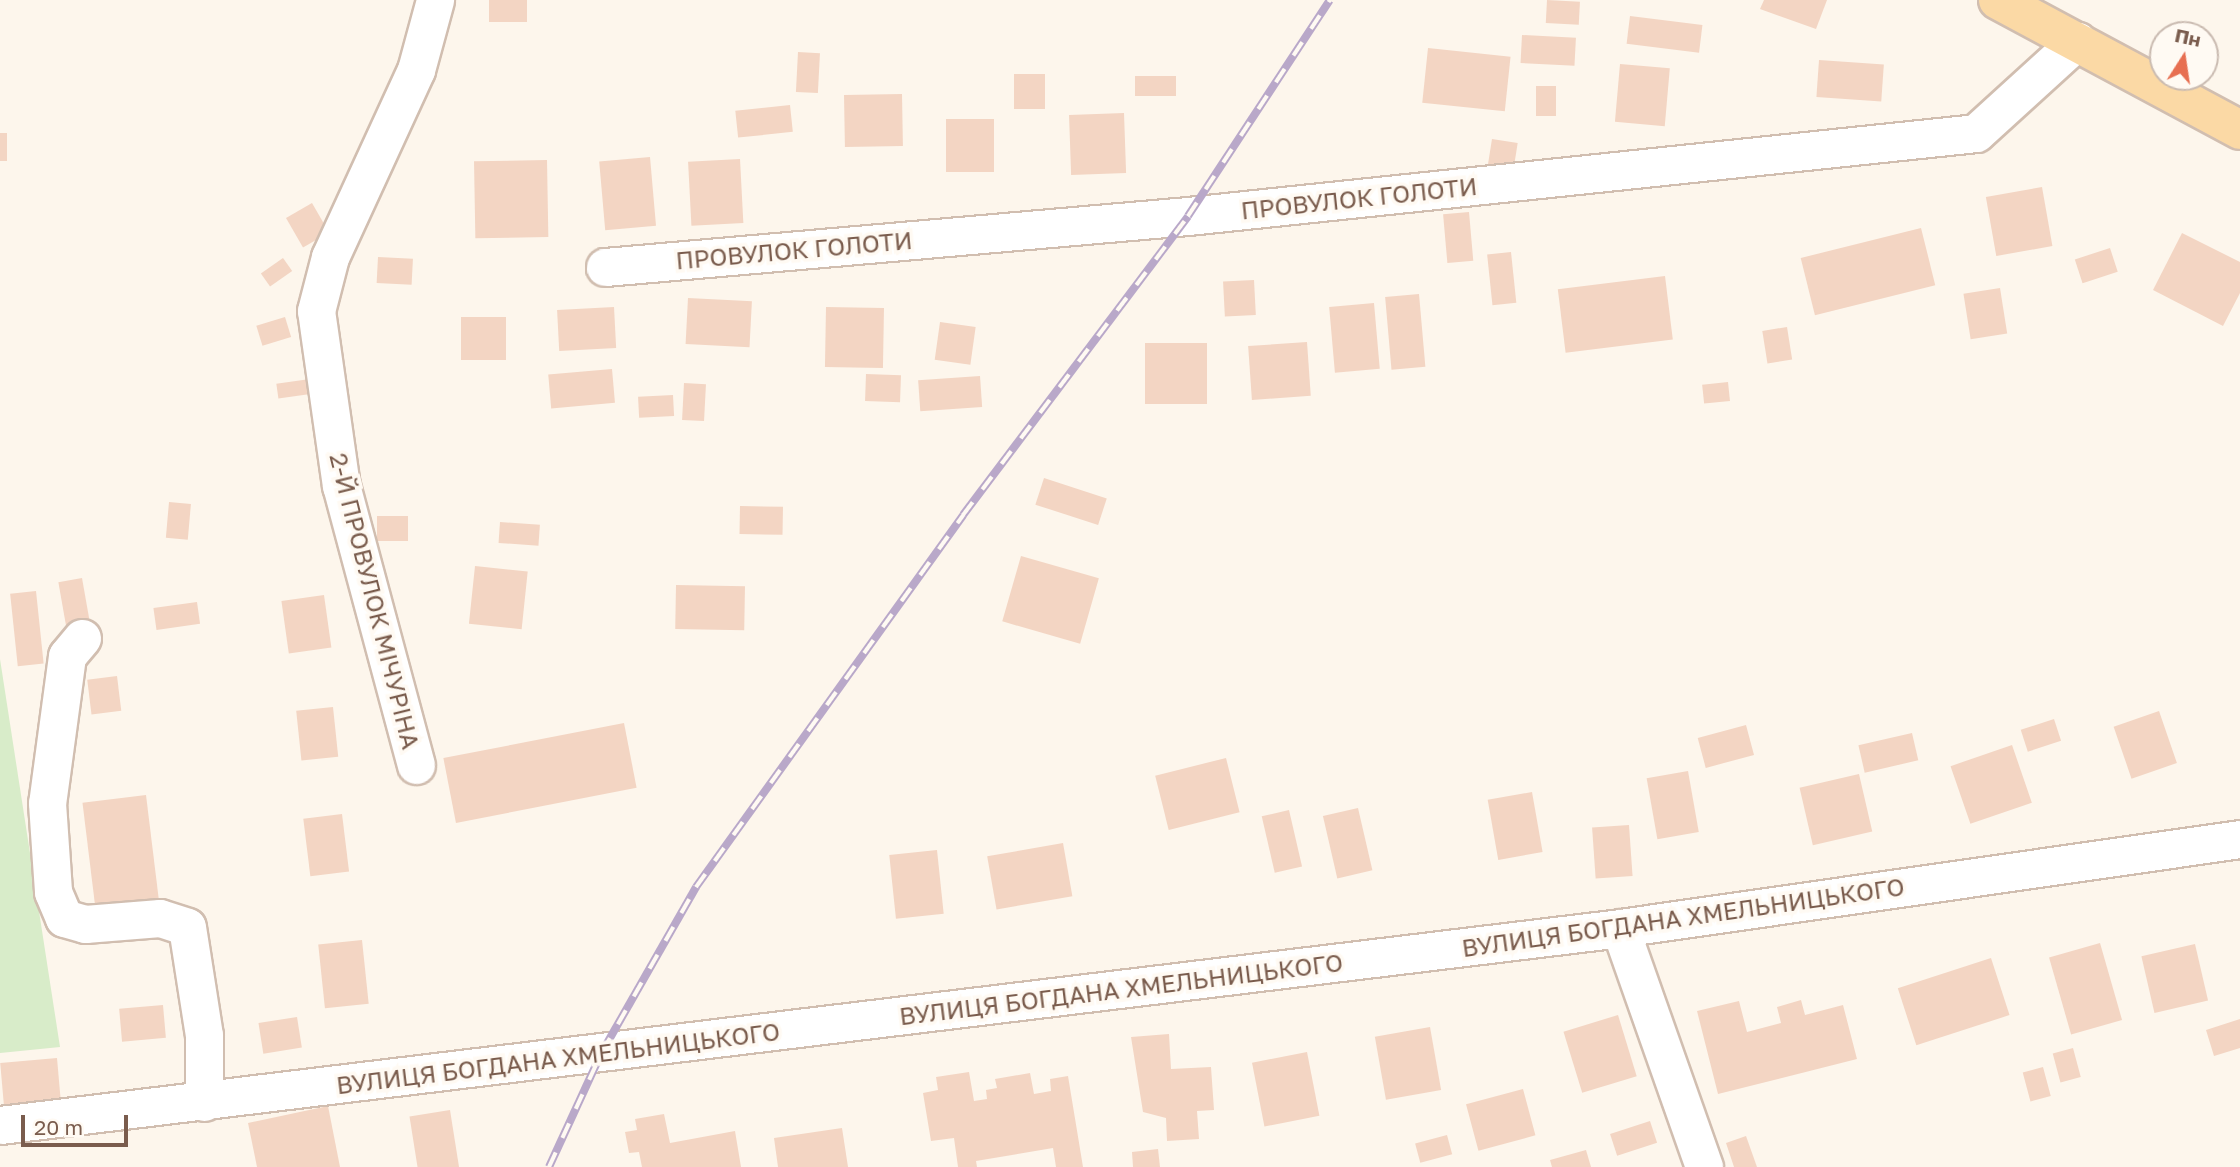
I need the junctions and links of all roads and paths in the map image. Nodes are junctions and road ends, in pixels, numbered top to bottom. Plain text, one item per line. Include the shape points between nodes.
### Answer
1 (435, 0) edge
2 (1998, 0) edge
3 (2077, 41) junction
4 (2240, 130) edge
5 (605, 267) dead end
6 (82, 638) dead end
7 (416, 765) dead end
8 (2240, 839) edge
9 (1620, 928) junction
10 (204, 1102) junction
11 (0, 1125) edge
12 (1704, 1167) edge

1 - 7 street, 2-Й ПРОВУЛОК МІЧУРІНА via 416,70 330,257 316,311 341,486
2 - 3 main road
3 - 4 main road
3 - 5 street, ПРОВУЛОК ГОЛОТИ via 1976,133 1188,216
6 - 10 street via 67,656 47,803 53,892 64,918 85,924 160,918 187,927 204,1035
8 - 9 street, ВУЛИЦЯ БОГДАНА ХМЕЛЬНИЦЬКОГО
9 - 10 street, ВУЛИЦЯ БОГДАНА ХМЕЛЬНИЦЬКОГО
9 - 12 street
10 - 11 street, ВУЛИЦЯ БОГДАНА ХМЕЛЬНИЦЬКОГО

